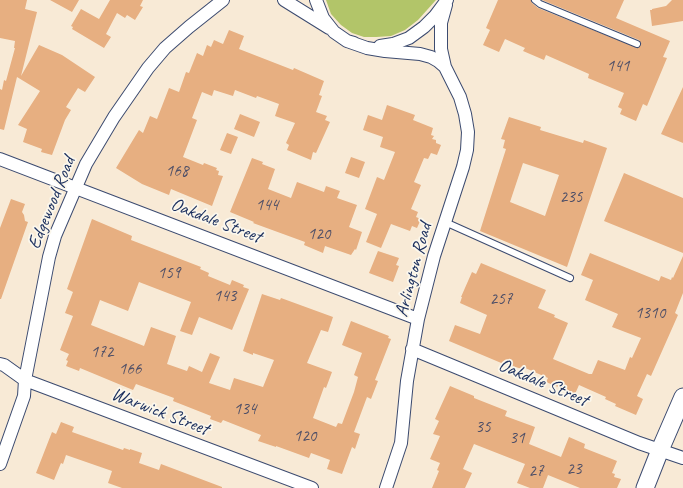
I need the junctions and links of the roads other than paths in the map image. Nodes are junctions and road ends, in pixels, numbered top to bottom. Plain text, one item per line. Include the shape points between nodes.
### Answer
1 (223, 0) edge
2 (284, 0) edge
3 (316, 0) edge
4 (447, 0) edge
5 (535, 0) edge
6 (334, 32) junction
7 (347, 41) junction
8 (637, 44) dead end
9 (445, 67) junction
10 (0, 159) edge
11 (75, 186) junction
12 (445, 222) junction
13 (570, 278) dead end
14 (418, 319) junction
15 (412, 349) junction
16 (0, 364) edge
17 (25, 380) junction
18 (683, 397) edge
19 (660, 450) junction
20 (683, 458) edge
21 (0, 464) edge
22 (312, 488) edge
23 (386, 488) edge
24 (645, 488) edge

1 - 11 street, Edgewood Road via 165,48 148,68 103,135
2 - 6 street
3 - 6 street via 323,18
4 - 7 street via 424,27 409,38 393,44 376,46 362,46
4 - 9 street, Arlington Road via 441,23
5 - 8 lane
6 - 7 street
7 - 9 street, Arlington Road via 367,48 431,56
9 - 12 street, Arlington Road via 460,97 468,132 463,167
10 - 11 street, Oakdale Street
11 - 14 street, Oakdale Street
11 - 17 street, Edgewood Road via 48,257
12 - 13 lane
12 - 14 street, Arlington Road
14 - 15 street, Arlington Road
15 - 19 street, Oakdale Street
15 - 23 street, Arlington Road via 401,443
16 - 17 street, Warwick Street
17 - 21 street, Edgewood Road via 24,396
17 - 22 street, Warwick Street
18 - 19 main road
19 - 20 street, Oakdale Street
19 - 24 main road

